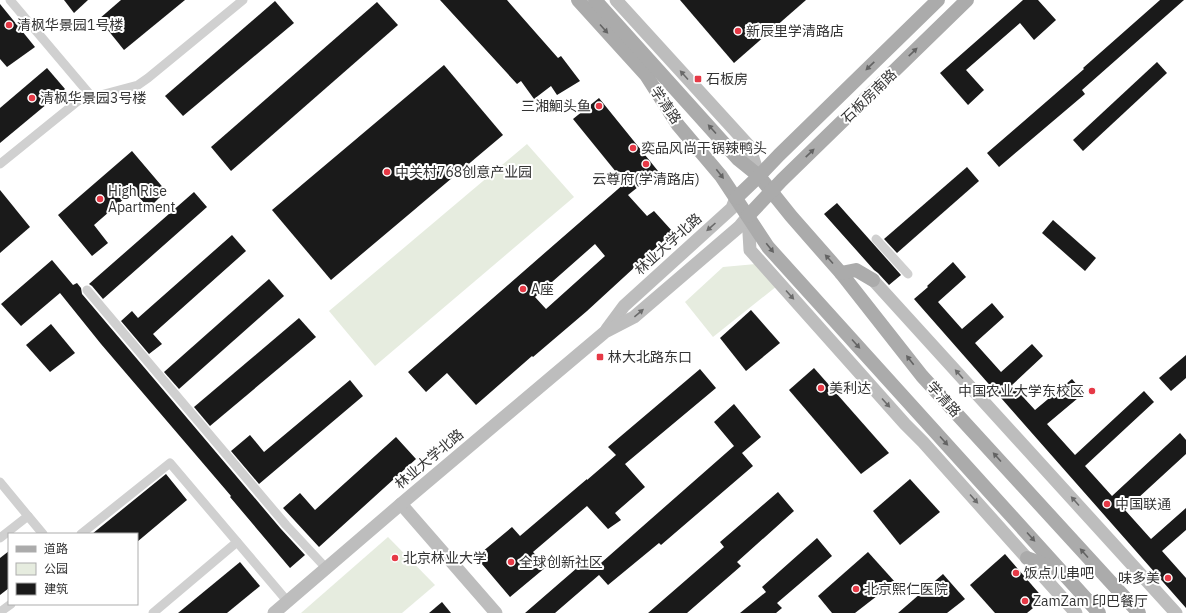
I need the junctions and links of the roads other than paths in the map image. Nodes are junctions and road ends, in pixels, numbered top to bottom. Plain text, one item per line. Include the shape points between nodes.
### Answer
1 (10, 0) edge
2 (243, 0) edge
3 (578, 0) edge
4 (595, 0) edge
5 (616, 0) edge
6 (938, 0) edge
7 (967, 0) edge
8 (92, 97) junction
9 (0, 164) edge
10 (759, 176) junction
11 (771, 192) junction
12 (736, 198) junction
13 (748, 216) junction
14 (876, 239) dead end
15 (841, 273) junction
16 (908, 274) dead end
17 (873, 280) joint
18 (87, 290) dead end
19 (605, 332) junction
20 (0, 482) edge
21 (401, 504) junction
22 (28, 516) junction
23 (42, 533) edge
24 (82, 533) edge
25 (0, 538) edge
26 (238, 542) junction
27 (1028, 558) junction
28 (326, 568) junction
29 (1061, 571) junction
30 (288, 602) junction
31 (9, 605) edge
32 (0, 612) edge
33 (153, 613) edge
34 (274, 613) edge
35 (496, 613) edge
36 (1076, 613) edge
37 (1099, 613) edge
38 (1139, 613) edge
39 (1176, 613) edge

1 - 8 street
2 - 8 street via 138,85
3 -> 12 main road, 学清路 via 646,75 678,125
10 -> 4 main road, 学清路 via 738,159
10 -> 5 street, 学清路 via 749,146
6 -> 10 main road, 石板房南路
11 -> 7 main road, 石板房南路
8 - 9 street via 78,101
10 - 11 main road, 学清路
10 - 12 main road, 石板房南路
11 - 13 main road, 石板房南路
15 -> 11 main road, 学清路
12 - 13 main road, 学清路
12 -> 19 street, 林业大学北路 via 732,208 624,306
19 -> 13 street, 林业大学北路 via 634,317 739,227
13 -> 27 street via 750,250
13 -> 29 main road, 学清路 via 768,247
14 - 16 street
15 - 17 main road via 856,270
38 -> 15 main road, 学清路 via 922,376
39 -> 17 street, 学清路
18 - 28 street via 286,525
19 - 21 street, 林业大学北路
20 - 22 street
21 - 28 street, 林业大学北路
21 - 35 street
22 - 23 street
22 - 25 street
24 - 26 street via 170,463
26 - 30 street
26 - 33 street
27 - 29 main road
27 - 36 street
28 - 30 street, 林业大学北路
29 - 37 main road, 学清路
30 - 34 street, 林业大学北路
31 - 32 street

